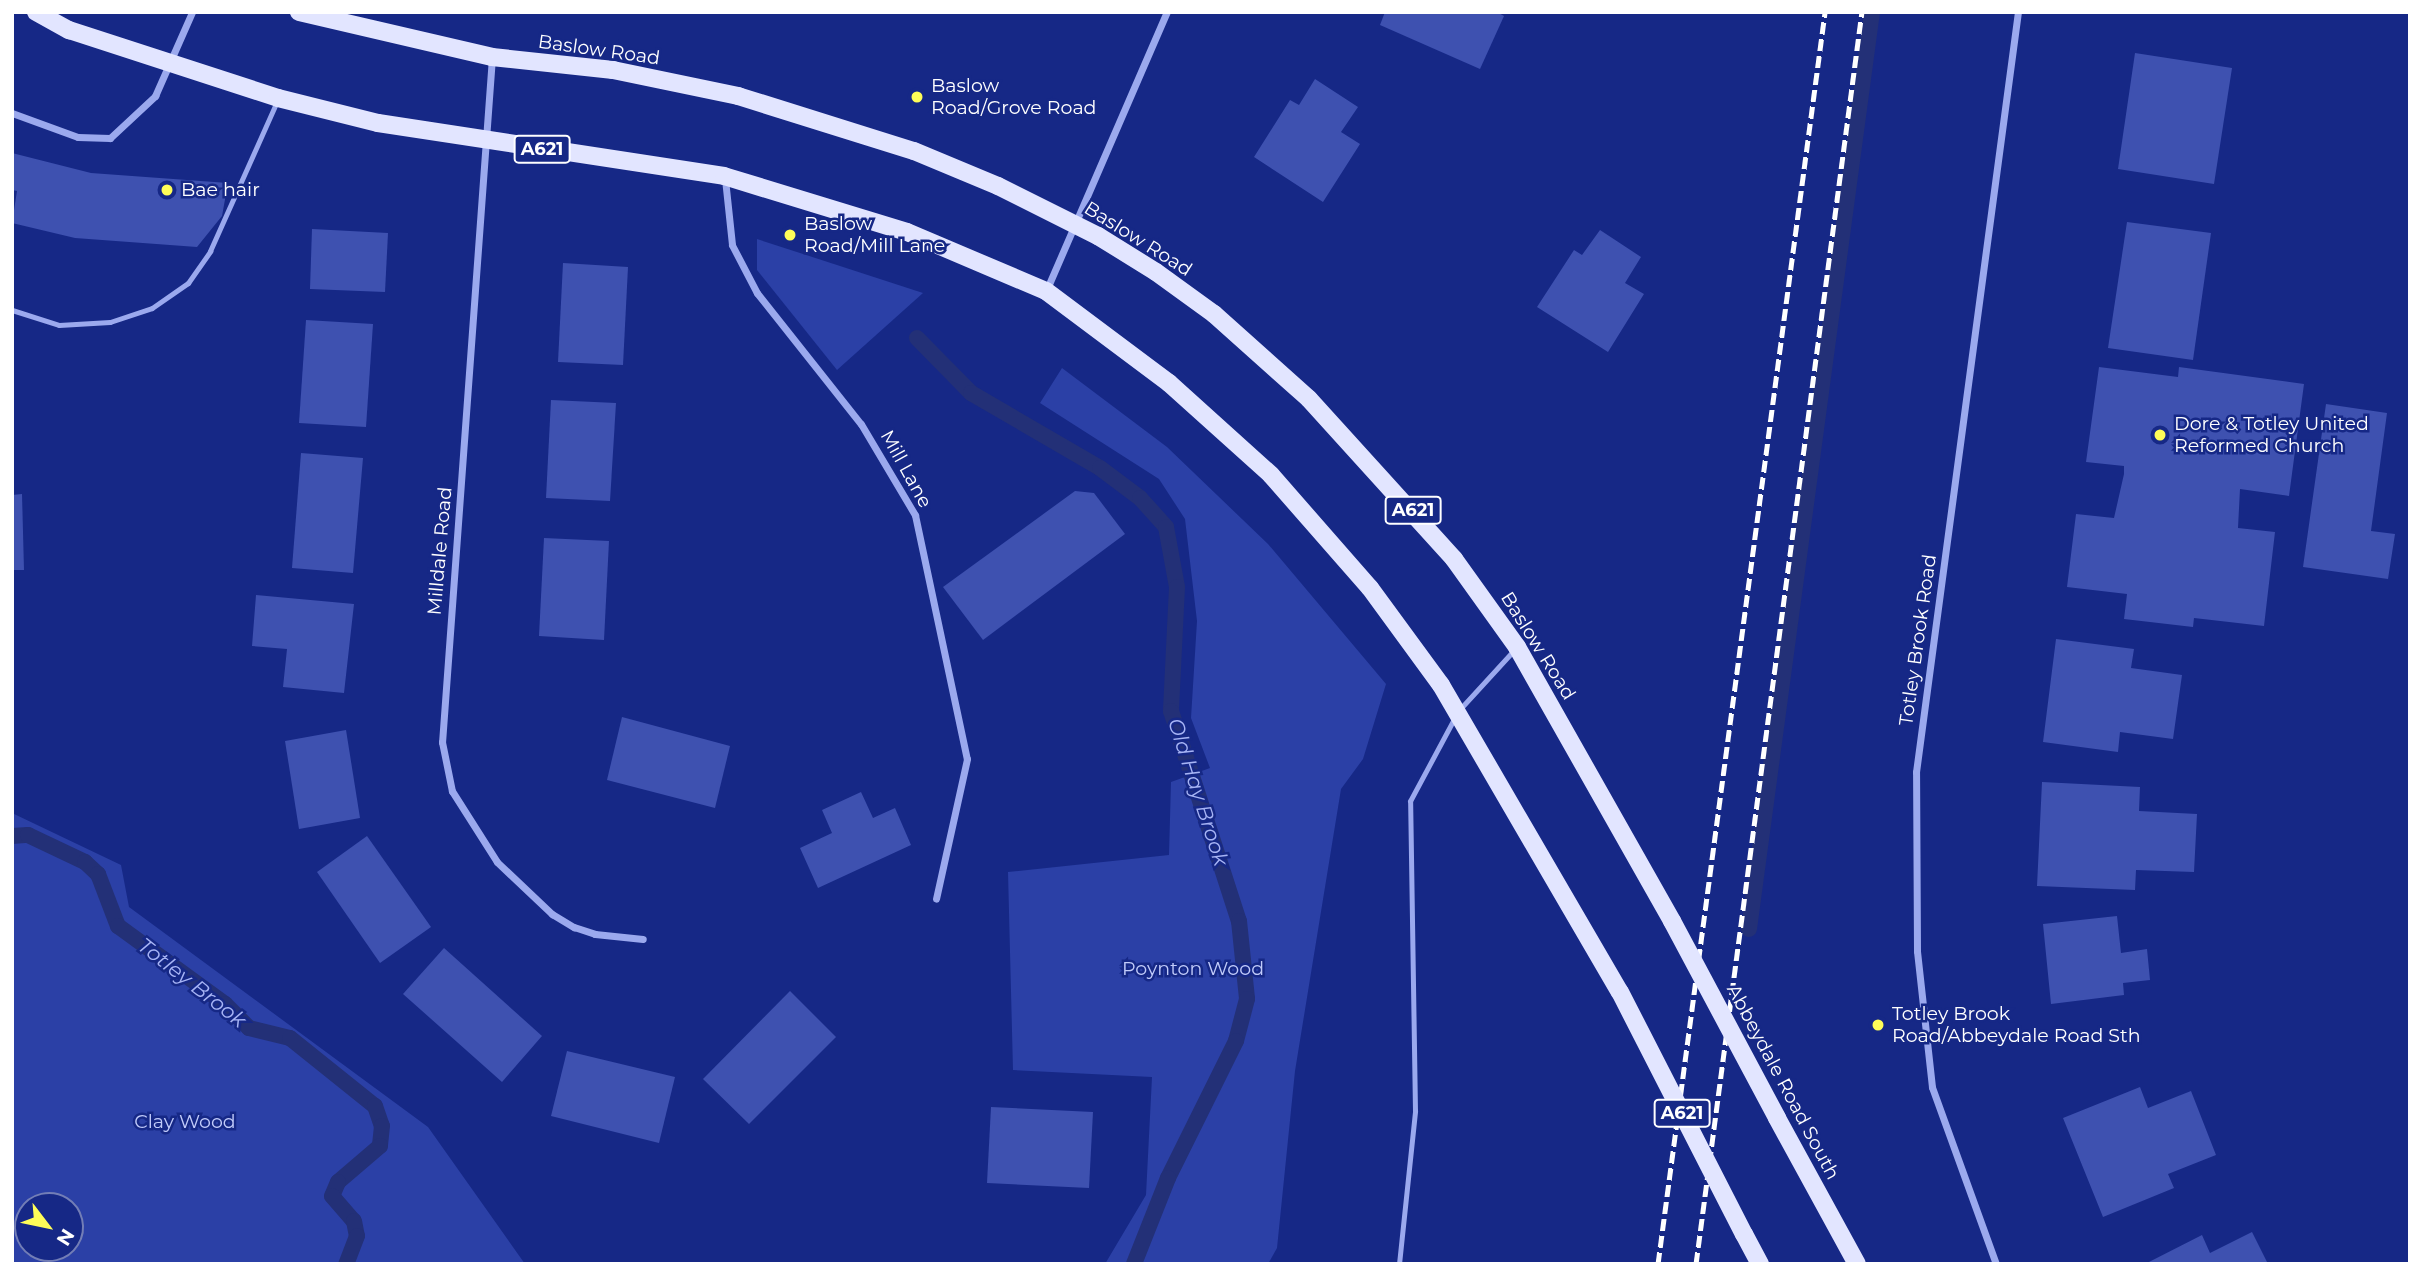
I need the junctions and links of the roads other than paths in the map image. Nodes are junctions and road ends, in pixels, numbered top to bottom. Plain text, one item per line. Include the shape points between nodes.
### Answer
1 (36, 12) edge
2 (192, 12) edge
3 (299, 12) edge
4 (1167, 12) edge
5 (2018, 12) edge
6 (492, 57) junction
7 (172, 64) junction
8 (278, 98) junction
9 (12, 113) edge
10 (488, 141) junction
11 (724, 176) junction
12 (1072, 223) junction
13 (1046, 291) junction
14 (12, 310) edge
15 (1517, 647) junction
16 (1456, 713) junction
17 (936, 899) dead end
18 (1672, 920) joint
19 (643, 939) dead end
20 (1399, 1264) edge
21 (1760, 1264) edge
22 (1857, 1264) edge
23 (1996, 1264) edge

1 - 7 main road, A621 via 69,30
2 - 7 street
3 - 6 main road, Baslow Road / A621
4 - 12 street
5 - 23 street, Totley Brook Road via 1916,772 1917,951 1932,1087
6 - 10 street, Milldale Road
6 - 12 main road, Baslow Road / A621 via 613,70 738,96 914,151
7 - 8 main road, A621
7 - 9 street via 155,96 110,138 78,137
8 - 10 main road, A621 via 378,123
8 - 14 lane via 210,251 188,283 152,308 110,322 59,325
10 - 11 main road, A621
10 - 19 street, Milldale Road via 443,714 446,764 452,791 478,839 535,899 574,927
11 - 13 main road, A621 via 907,232
11 - 17 street, Mill Lane via 732,244 757,293 861,424 915,515 967,759
12 - 13 street
12 - 15 main road, Baslow Road / A621 via 1126,253 1214,314 1309,399 1420,519
13 - 16 main road, A621 via 1169,383 1271,475 1404,629
15 - 16 lane
15 - 18 main road, Baslow Road / A621
16 - 20 lane via 1410,801 1415,1111
16 - 21 main road, A621, bridge via 1620,992
18 - 22 main road, Abbeydale Road South / A621, bridge

